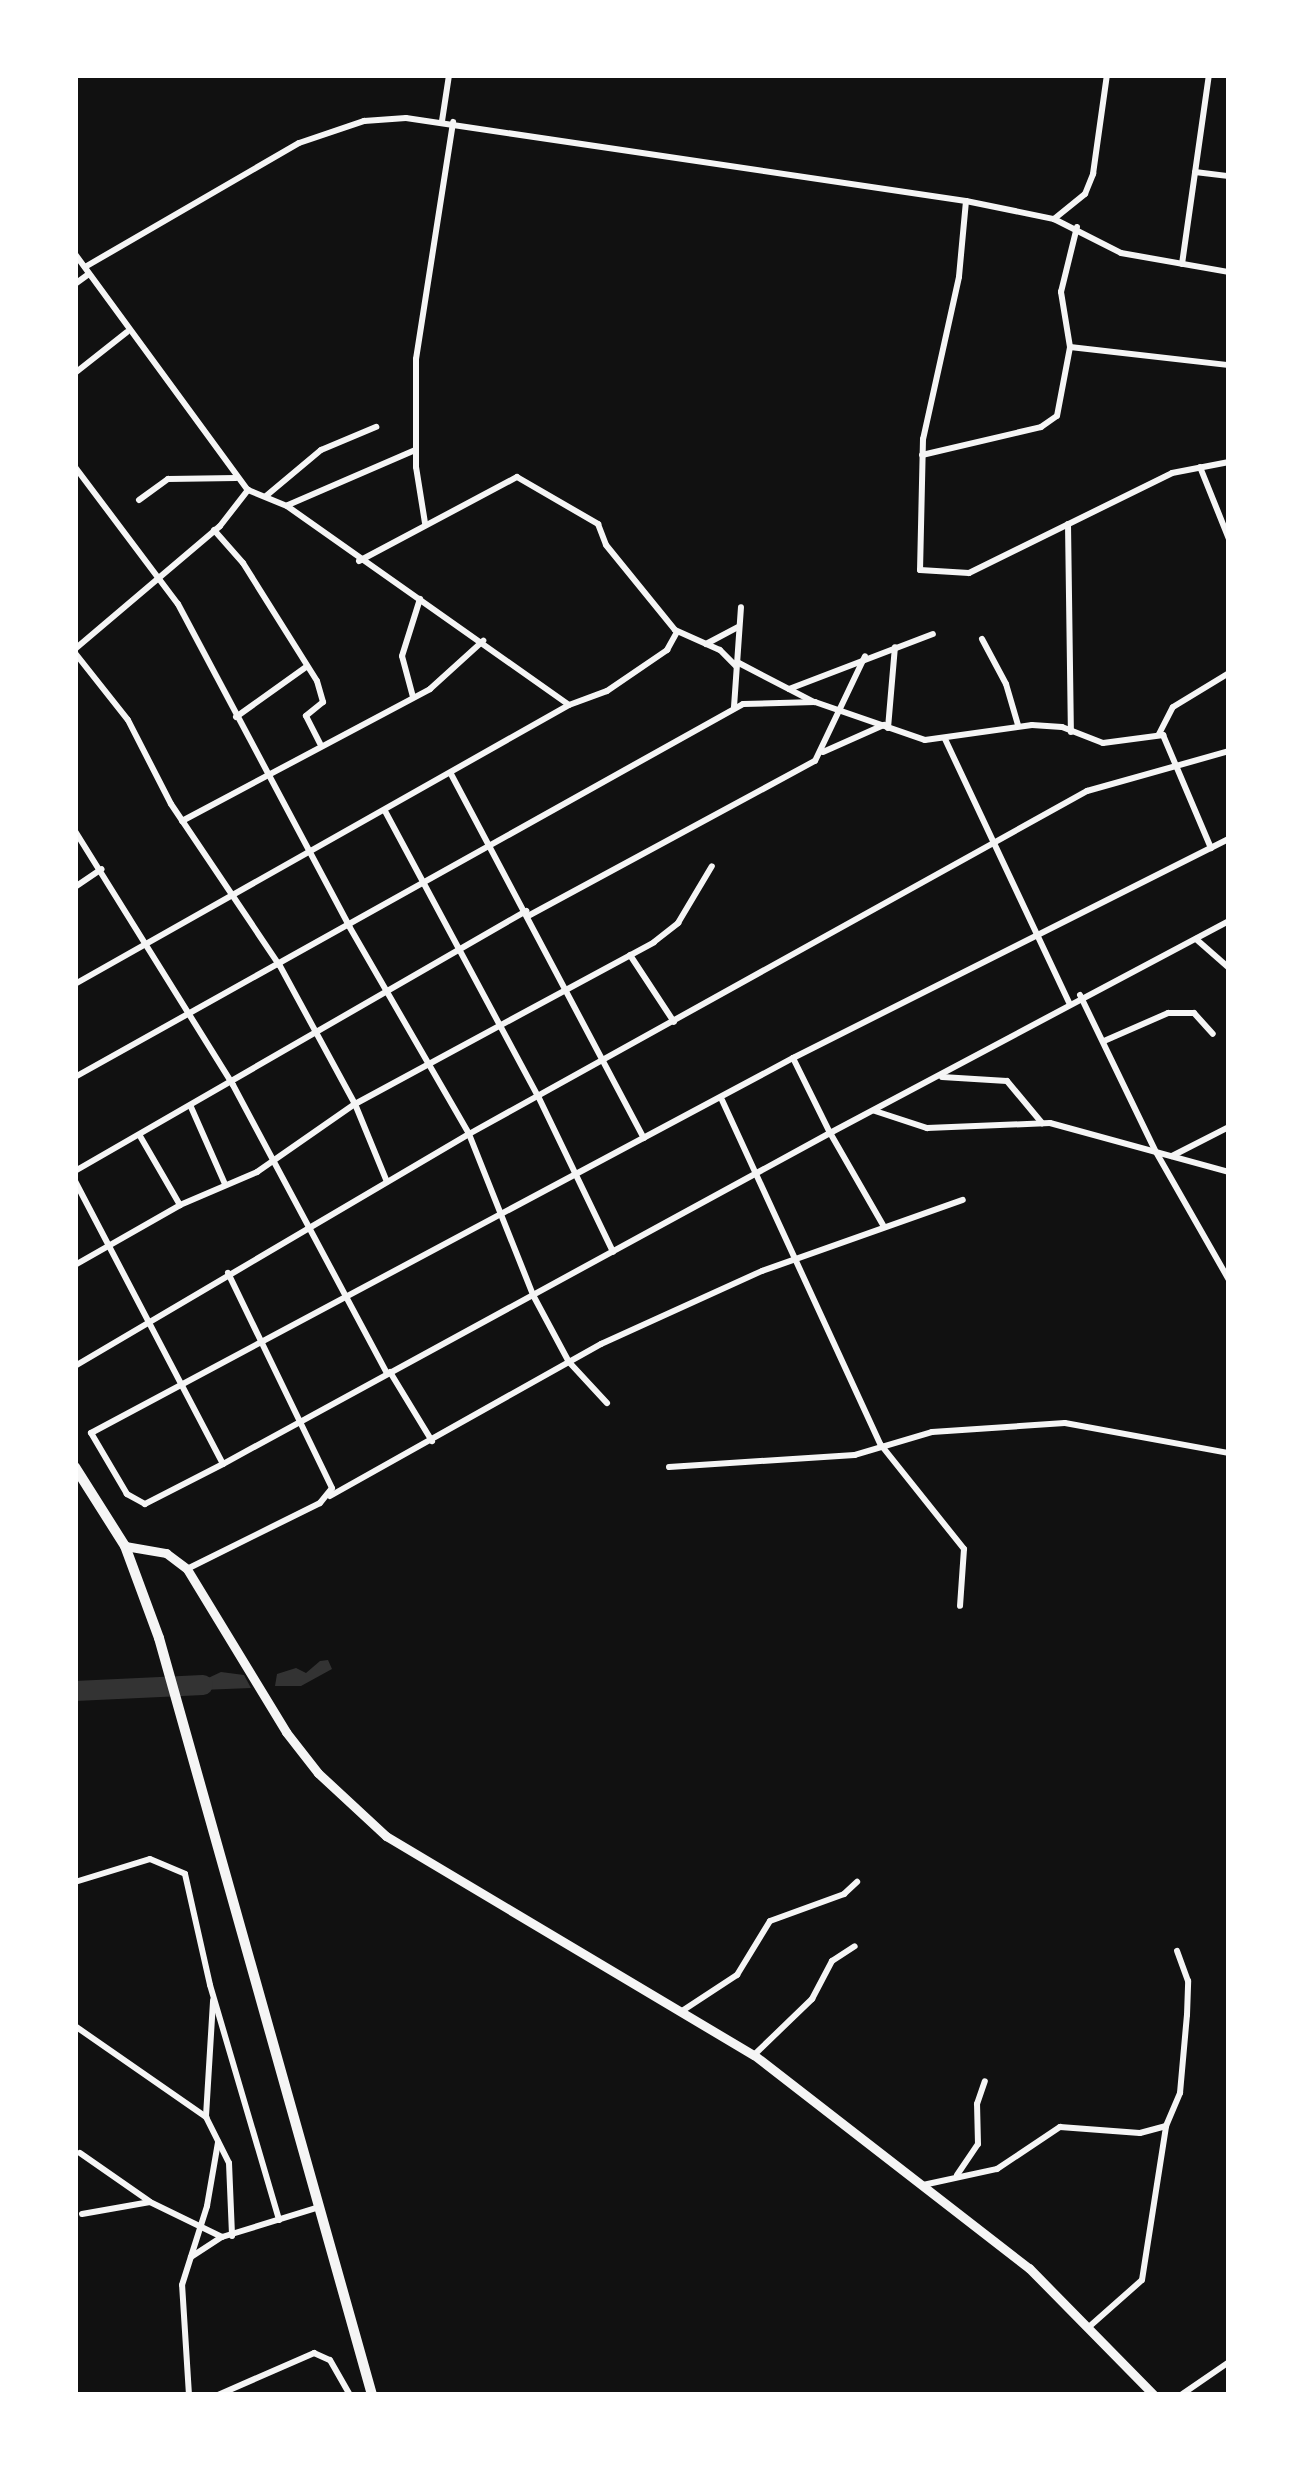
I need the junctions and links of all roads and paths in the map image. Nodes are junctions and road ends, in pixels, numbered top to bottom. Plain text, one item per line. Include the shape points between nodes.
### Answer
1 (450, 75) edge
2 (1107, 75) edge
3 (1208, 75) edge
4 (442, 121) junction
5 (453, 122) junction
6 (1195, 172) junction
7 (1229, 176) edge
8 (966, 201) junction
9 (1054, 219) junction
10 (1076, 227) junction
11 (75, 254) edge
12 (1182, 264) junction
13 (87, 271) junction
14 (1229, 272) edge
15 (75, 284) edge
16 (126, 332) junction
17 (1070, 347) junction
18 (1229, 366) edge
19 (75, 372) edge
20 (376, 428) dead end
21 (415, 450) junction
22 (922, 455) junction
23 (1229, 462) edge
24 (1200, 467) junction
25 (76, 469) edge
26 (238, 478) junction
27 (248, 490) junction
28 (266, 496) junction
29 (139, 500) dead end
30 (287, 506) junction
31 (1068, 522) junction
32 (424, 523) junction
33 (214, 530) junction
34 (1229, 539) edge
35 (359, 561) junction
36 (158, 576) junction
37 (420, 599) junction
38 (741, 608) dead end
39 (739, 626) junction
40 (677, 632) junction
41 (933, 634) dead end
42 (982, 639) dead end
43 (482, 641) junction
44 (703, 643) junction
45 (672, 646) junction
46 (896, 646) junction
47 (75, 651) edge
48 (865, 656) junction
49 (736, 664) junction
50 (306, 667) junction
51 (1229, 673) edge
52 (789, 689) junction
53 (414, 697) junction
54 (816, 702) junction
55 (569, 706) junction
56 (734, 707) junction
57 (838, 710) junction
58 (236, 717) junction
59 (1018, 725) junction
60 (886, 726) junction
61 (1071, 732) junction
62 (1159, 734) junction
63 (945, 740) junction
64 (320, 744) junction
65 (1229, 751) edge
66 (822, 752) junction
67 (1179, 767) junction
68 (268, 774) junction
69 (451, 774) junction
70 (384, 811) junction
71 (182, 820) junction
72 (75, 830) edge
73 (1229, 839) edge
74 (992, 845) junction
75 (493, 847) junction
76 (1211, 848) junction
77 (311, 850) junction
78 (712, 866) dead end
79 (102, 868) junction
80 (75, 887) edge
81 (423, 887) junction
82 (237, 898) junction
83 (527, 914) junction
84 (1229, 921) edge
85 (349, 926) junction
86 (1037, 932) junction
87 (1196, 938) junction
88 (150, 944) junction
89 (458, 950) junction
90 (630, 954) junction
91 (280, 966) junction
92 (1229, 968) edge
93 (75, 974) edge
94 (78, 982) edge
95 (568, 991) junction
96 (387, 994) junction
97 (1080, 996) junction
98 (1069, 1002) junction
99 (190, 1014) junction
100 (674, 1022) junction
101 (501, 1025) junction
102 (1213, 1034) dead end
103 (320, 1036) junction
104 (1104, 1041) junction
105 (606, 1058) junction
106 (793, 1058) junction
107 (427, 1066) junction
108 (75, 1077) edge
109 (941, 1077) junction
110 (233, 1085) junction
111 (538, 1096) junction
112 (722, 1100) junction
113 (356, 1104) junction
114 (191, 1108) junction
115 (874, 1111) junction
116 (1042, 1123) junction
117 (1229, 1128) edge
118 (830, 1133) junction
119 (470, 1134) junction
120 (140, 1136) junction
121 (644, 1138) junction
122 (1156, 1152) junction
123 (1171, 1156) junction
124 (271, 1160) junction
125 (75, 1171) edge
126 (1229, 1172) edge
127 (759, 1174) junction
128 (572, 1175) junction
129 (75, 1180) edge
130 (387, 1182) junction
131 (225, 1184) junction
132 (963, 1200) dead end
133 (180, 1205) junction
134 (505, 1214) junction
135 (883, 1225) junction
136 (308, 1229) junction
137 (111, 1243) junction
138 (612, 1252) junction
139 (798, 1256) junction
140 (75, 1265) edge
141 (228, 1272) junction
142 (1229, 1280) edge
143 (534, 1295) junction
144 (346, 1300) junction
145 (149, 1317) junction
146 (261, 1344) junction
147 (569, 1362) junction
148 (75, 1366) edge
149 (389, 1373) junction
150 (186, 1384) junction
151 (607, 1403) dead end
152 (300, 1419) junction
153 (432, 1441) junction
154 (882, 1445) junction
155 (1229, 1453) edge
156 (223, 1464) junction
157 (669, 1466) dead end
158 (75, 1468) edge
159 (330, 1496) junction
160 (125, 1546) junction
161 (187, 1569) junction
162 (960, 1606) dead end
163 (75, 1882) edge
164 (856, 1882) dead end
165 (855, 1946) dead end
166 (1177, 1951) dead end
167 (213, 1998) junction
168 (682, 2012) junction
169 (75, 2026) edge
170 (754, 2055) junction
171 (985, 2081) dead end
172 (206, 2117) junction
173 (1166, 2126) junction
174 (218, 2137) junction
175 (80, 2152) dead end
176 (956, 2176) junction
177 (922, 2185) junction
178 (150, 2202) junction
179 (316, 2208) junction
180 (82, 2214) dead end
181 (279, 2220) junction
182 (199, 2230) junction
183 (232, 2236) junction
184 (222, 2237) junction
185 (190, 2258) junction
186 (1090, 2326) junction
187 (1229, 2362) edge
188 (189, 2395) edge
189 (218, 2395) edge
190 (350, 2395) edge
191 (372, 2395) edge
192 (1154, 2395) edge
193 (1180, 2395) edge

1 - 4 street
2 - 9 street via 1094,174 1085,194
3 - 6 street
4 - 5 street
4 - 13 street via 364,121 299,143
5 - 8 street
5 - 21 street via 419,330
6 - 7 street
6 - 12 street
8 - 9 street
8 - 22 street via 959,276
9 - 10 street
10 - 12 street via 1121,253
10 - 17 street via 1061,292
11 - 13 street
12 - 14 street
13 - 15 street
13 - 16 street
16 - 19 street
16 - 26 street
17 - 18 street
17 - 22 street via 1061,409 1052,421
20 - 28 street via 326,448
21 - 30 street
21 - 32 street
22 - 31 street via 920,570 969,572
23 - 24 street
24 - 31 street
24 - 34 street
25 - 36 street
26 - 27 street
26 - 29 street via 168,479
27 - 28 street
27 - 33 street
28 - 30 street
30 - 35 street
31 - 61 street
32 - 35 street
32 - 40 street via 504,480 529,481 598,524 606,545
33 - 36 street
33 - 50 street via 244,563
35 - 37 street
36 - 47 street
36 - 58 street
37 - 43 street
37 - 53 street via 402,656
38 - 39 street
39 - 44 street
39 - 49 street
40 - 44 street
40 - 45 street
41 - 46 street
42 - 59 street
43 - 53 street via 448,677
43 - 55 street
44 - 45 street
44 - 49 street
45 - 55 street via 607,691
46 - 48 street
46 - 60 street
47 - 71 street via 128,720
48 - 52 street
48 - 57 street
49 - 52 street
49 - 56 street
50 - 58 street
50 - 64 street via 324,695 306,716
51 - 62 street via 1173,707
52 - 54 street
53 - 64 street
54 - 56 street
54 - 57 street
55 - 69 street
56 - 75 street
57 - 60 street
57 - 66 street
58 - 68 street
59 - 61 street
59 - 63 street
60 - 63 street via 908,738
60 - 66 street
61 - 62 street via 1103,743
62 - 67 street
63 - 74 street
64 - 68 street
65 - 67 street
66 - 83 street via 794,774
67 - 74 street via 1100,786
67 - 76 street
68 - 71 street
68 - 77 street
69 - 70 street
69 - 75 street
70 - 77 street
70 - 81 street
71 - 82 street
72 - 79 street
73 - 76 street
74 - 86 street
74 - 100 street
75 - 81 street
75 - 83 street
76 - 86 street
77 - 82 street
77 - 85 street
78 - 90 street via 678,923
79 - 80 street
79 - 88 street
81 - 85 street
81 - 89 street
82 - 88 street
82 - 91 street
83 - 89 street
83 - 95 street
84 - 87 street
85 - 91 street
85 - 96 street
86 - 98 street
86 - 106 street
87 - 92 street
87 - 97 street
88 - 94 street
88 - 99 street
89 - 96 street
89 - 101 street
90 - 95 street
90 - 100 street
91 - 99 street
91 - 103 street
93 - 94 street
95 - 101 street
95 - 105 street
96 - 103 street
96 - 107 street
97 - 98 street
97 - 104 street
98 - 109 street
99 - 108 street
99 - 110 street
100 - 105 street
101 - 107 street
101 - 111 street
102 - 104 street via 1194,1013 1181,1012 1138,1022
103 - 110 street
103 - 113 street
104 - 122 street
105 - 111 street
105 - 121 street
106 - 112 street
106 - 118 street
107 - 113 street
107 - 119 street
109 - 115 street
109 - 116 street via 1007,1082
110 - 114 street
110 - 124 street
111 - 119 street
111 - 128 street
112 - 121 street
112 - 127 street
113 - 124 street
113 - 130 street
114 - 120 street
114 - 131 street
115 - 116 street via 927,1128
115 - 118 street
116 - 122 street
117 - 123 street
118 - 127 street
118 - 135 street
119 - 130 street
119 - 134 street
120 - 125 street
120 - 133 street
121 - 128 street
122 - 123 street
122 - 142 street
123 - 126 street
124 - 131 street
124 - 136 street
127 - 138 street
127 - 139 street
128 - 134 street
128 - 138 street
129 - 137 street
130 - 136 street
131 - 133 street
132 - 135 street
133 - 137 street
134 - 143 street
134 - 144 street
135 - 139 street
136 - 141 street
136 - 144 street
137 - 140 street
137 - 145 street
138 - 143 street
139 - 147 street
139 - 154 street
141 - 145 street
141 - 146 street
143 - 147 street
143 - 149 street
144 - 146 street
144 - 149 street
145 - 148 street
145 - 150 street
146 - 150 street
146 - 152 street
147 - 151 street
147 - 153 street
149 - 152 street
149 - 153 street
150 - 156 street
150 - 156 street via 90,1433 127,1494 146,1504
152 - 156 street
152 - 159 street
153 - 159 street
154 - 155 street via 932,1432 1065,1423
154 - 157 street via 855,1455
154 - 162 street via 964,1549
158 - 160 highway
159 - 161 street
160 - 161 main road via 166,1554
160 - 179 highway via 182,1715
161 - 168 main road via 286,1732 354,1808 418,1858
163 - 167 street via 150,1859 178,1867 191,1886
164 - 168 street via 844,1894 777,1916 737,1975
165 - 170 street via 832,1961 812,1999
166 - 173 street via 1188,1981 1187,2015 1180,2092
167 - 172 street
167 - 181 street
168 - 170 main road
169 - 172 street
170 - 177 main road
171 - 176 street via 977,2104 978,2144
172 - 174 street
173 - 176 street via 1140,2133 1060,2127 997,2169
173 - 186 street via 1149,2262 1136,2289
174 - 182 street
174 - 183 street via 229,2163
175 - 178 street
176 - 177 street
177 - 186 main road via 1029,2268
178 - 180 street
178 - 182 street
179 - 181 street
179 - 191 highway
181 - 183 street
182 - 184 street
182 - 185 street
183 - 184 street
184 - 185 street
185 - 188 street via 181,2299
186 - 192 main road
187 - 193 street
189 - 190 street via 314,2354 330,2360

